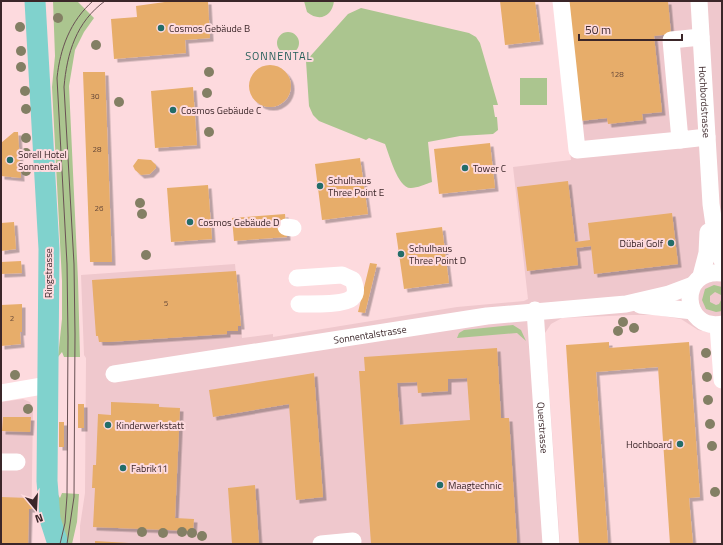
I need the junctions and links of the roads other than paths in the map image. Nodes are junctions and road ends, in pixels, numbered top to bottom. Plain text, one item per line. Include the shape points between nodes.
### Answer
1 (35, 1) edge
2 (561, 1) edge
3 (699, 1) edge
4 (701, 37) junction
5 (707, 137) junction
6 (680, 140) junction
7 (711, 204) junction
8 (722, 260) edge
9 (722, 273) edge
10 (297, 278) dead end
11 (697, 281) junction
12 (299, 304) dead end
13 (626, 304) junction
14 (535, 310) junction
15 (693, 311) junction
16 (720, 324) edge
17 (114, 374) dead end
18 (722, 380) edge
19 (48, 385) junction
20 (1, 393) edge
21 (353, 541) dead end
22 (58, 544) edge
23 (321, 544) edge
24 (551, 544) edge

1 - 19 main road, Ringstrasse via 49,250
2 - 6 street via 577,150
3 - 4 street, Hochbordstrasse
4 - 5 street, Hochbordstrasse
4 - 6 street via 672,40
5 - 6 street
5 - 7 street, Hochbordstrasse
7 - 8 street, Hochbordstrasse via 718,253
7 - 11 street, Hochbordstrasse via 707,253
9 - 11 street, Sonnentalstrasse via 708,273
10 - 12 street via 342,275 353,280 356,287 356,293 352,298 344,301
11 - 13 street, Sonnentalstrasse via 669,294
11 - 15 street, Hochbordstrasse via 690,294
13 - 14 street, Sonnentalstrasse
13 - 15 street, Sonnentalstrasse
14 - 17 street, Sonnentalstrasse
14 - 24 street, Querstrasse
15 - 16 street via 703,322
16 - 18 street
19 - 20 street
19 - 22 main road, Ringstrasse via 48,498 50,518
21 - 23 street

